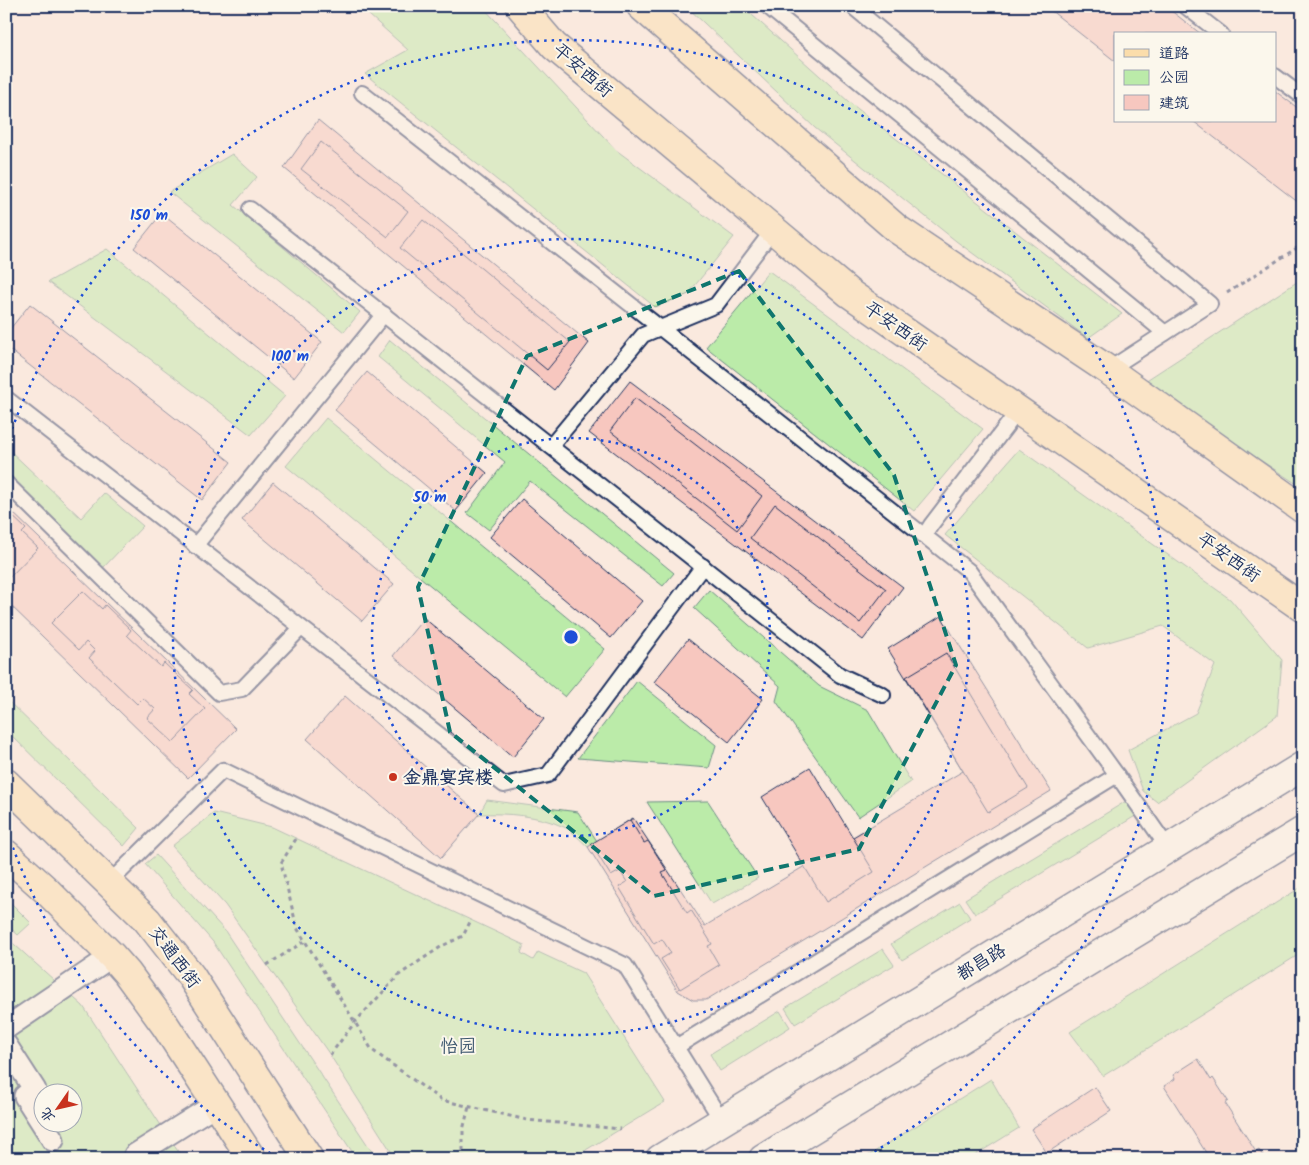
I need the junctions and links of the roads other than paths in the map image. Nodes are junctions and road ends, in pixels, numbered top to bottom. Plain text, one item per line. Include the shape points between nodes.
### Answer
1 (520, 6) edge
2 (641, 6) edge
3 (767, 6) edge
4 (852, 6) edge
5 (1185, 6) edge
6 (1218, 32) edge
7 (1276, 77) edge
8 (362, 94) dead end
9 (1303, 97) edge
10 (250, 209) dead end
11 (773, 230) junction
12 (384, 314) junction
13 (660, 328) junction
14 (1165, 333) junction
15 (1108, 370) junction
16 (6, 398) edge
17 (1018, 410) junction
18 (551, 446) junction
19 (6, 483) edge
20 (1303, 509) edge
21 (924, 536) junction
22 (196, 546) junction
23 (703, 566) junction
24 (1303, 608) edge
25 (301, 628) junction
26 (883, 694) dead end
27 (1303, 766) edge
28 (1117, 776) junction
29 (6, 784) edge
30 (1303, 832) edge
31 (1168, 848) junction
32 (6, 854) edge
33 (109, 883) junction
34 (112, 956) junction
35 (6, 1028) edge
36 (6, 1045) edge
37 (676, 1047) junction
38 (216, 1104) junction
39 (722, 1121) junction
40 (53, 1140) dead end
41 (135, 1155) dead end
42 (252, 1159) edge
43 (309, 1159) edge
44 (660, 1159) edge
45 (763, 1159) edge

1 - 11 main road, 平安西街 via 554,46
2 - 15 main road via 897,229
3 - 14 lane
4 - 14 lane via 1210,304
5 - 6 lane
7 - 9 lane
8 - 13 lane
10 - 12 lane
11 - 13 lane via 716,305
11 - 17 main road, 平安西街 via 849,293
12 - 18 lane
12 - 22 lane
13 - 18 lane via 643,335
13 - 21 lane
14 - 15 lane
15 - 20 main road
16 - 22 lane
17 - 21 lane
17 - 24 main road, 平安西街
18 - 23 lane
19 - 25 lane via 219,693 242,689
21 - 28 lane via 969,571
22 - 25 lane
23 - 25 lane via 548,775 504,785
23 - 26 lane via 840,674
27 - 31 main road, 都昌路
28 - 31 lane
28 - 37 lane
29 - 33 main road, 交通西街
30 - 45 main road
31 - 39 main road, 都昌路
32 - 34 main road
33 - 37 lane via 222,770 625,965
33 - 43 main road, 交通西街 via 147,920 191,976
34 - 35 street
34 - 38 main road via 165,1025
36 - 40 street via 35,1090 25,1096
37 - 39 lane
38 - 41 street
38 - 42 main road
39 - 44 main road, 都昌路

